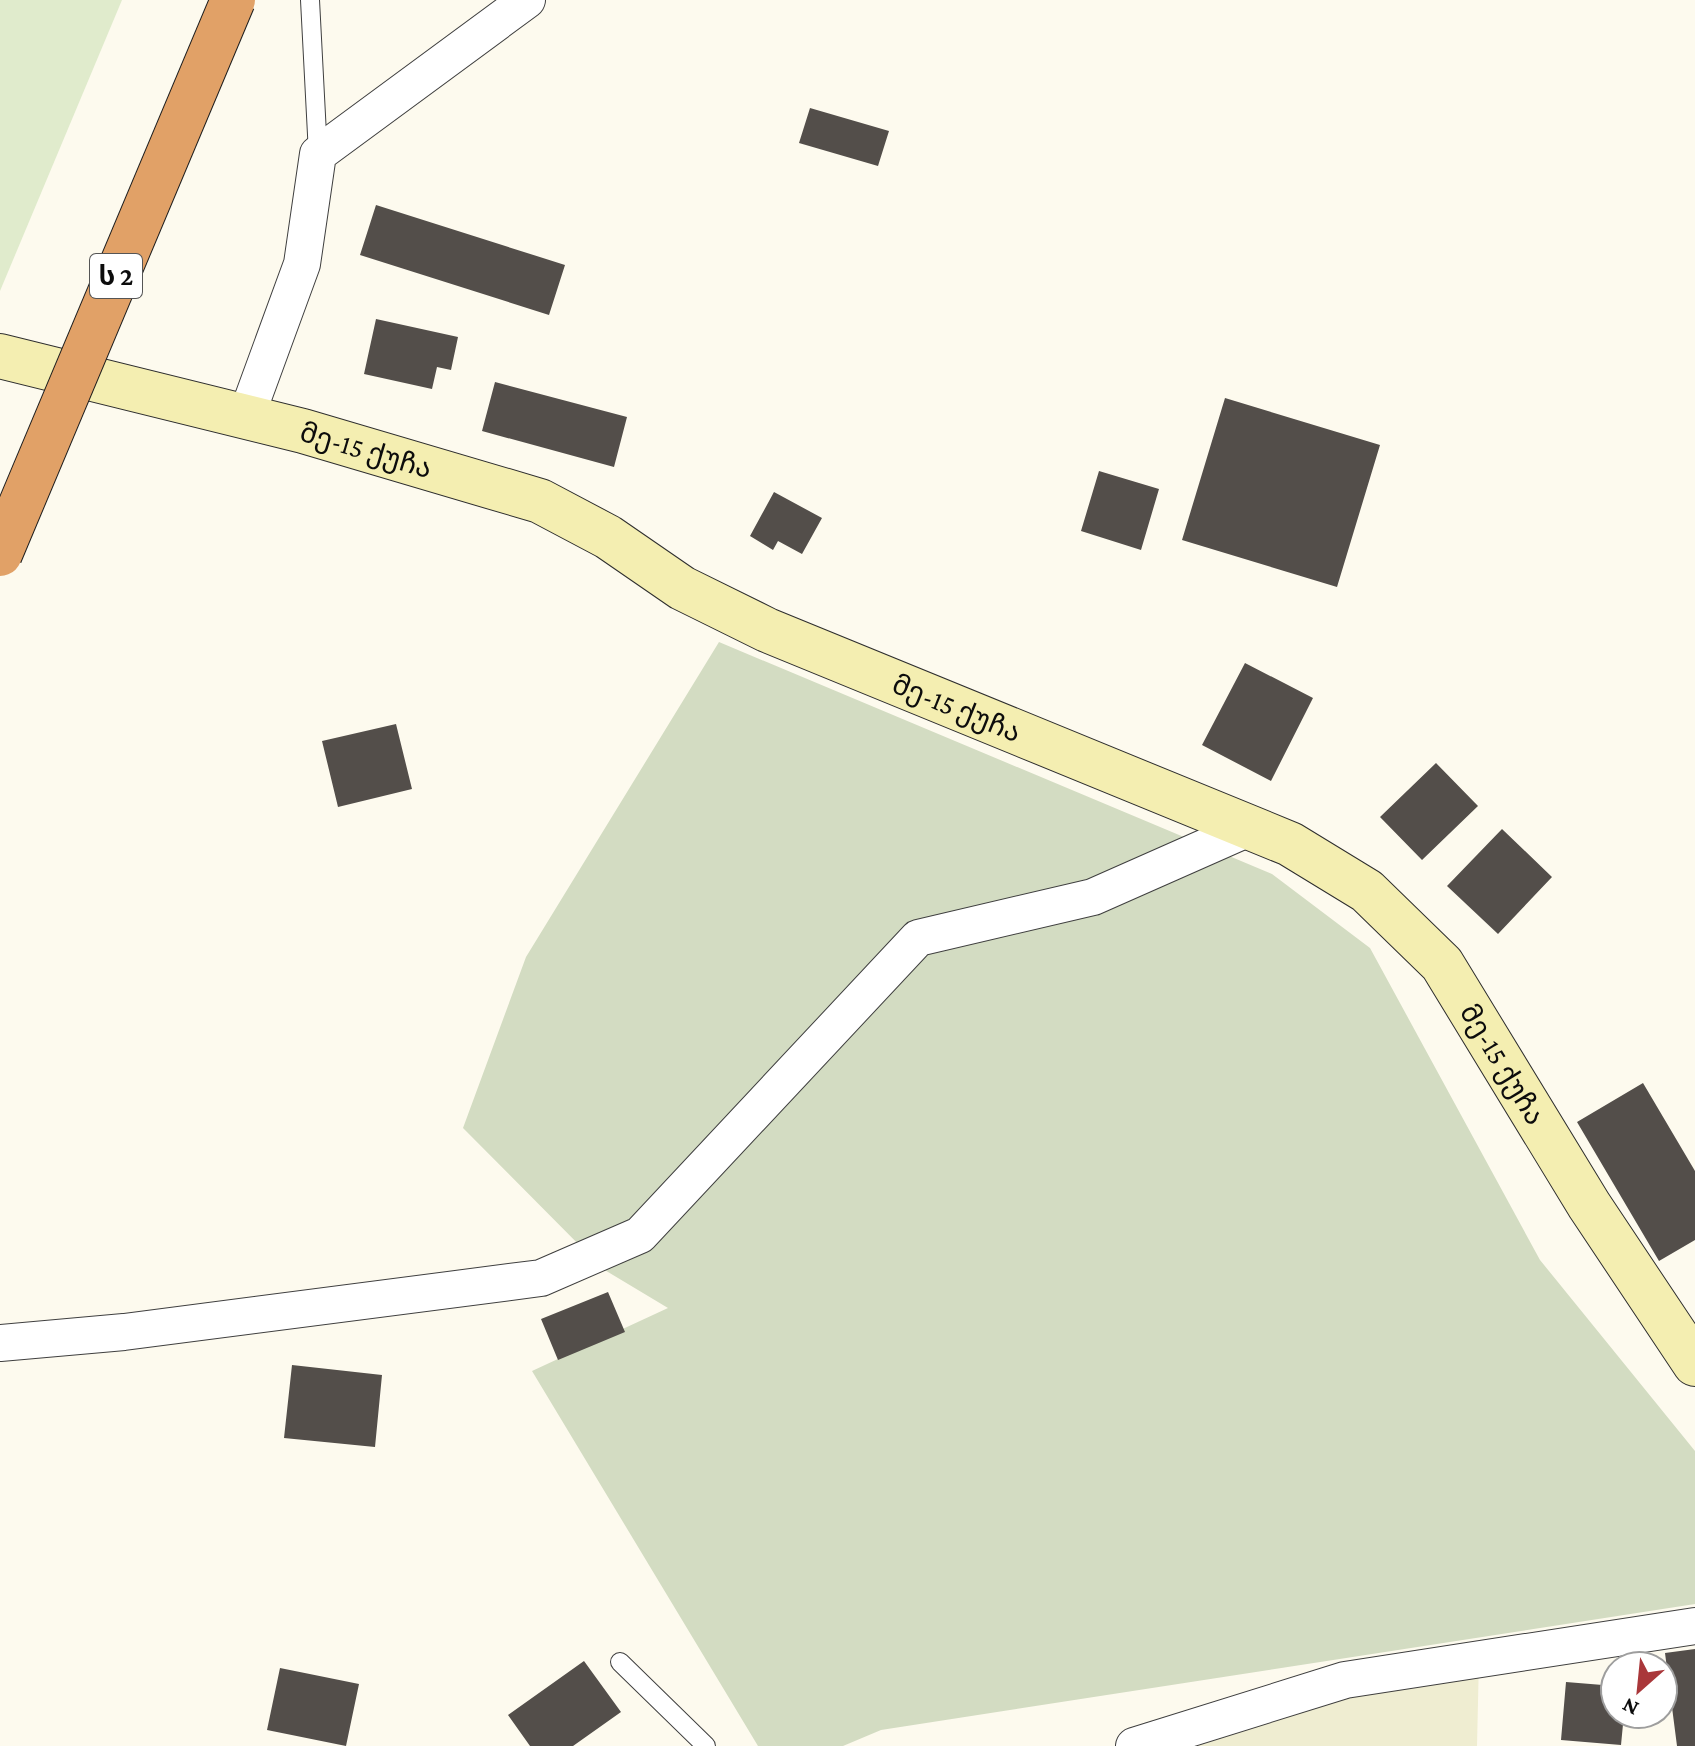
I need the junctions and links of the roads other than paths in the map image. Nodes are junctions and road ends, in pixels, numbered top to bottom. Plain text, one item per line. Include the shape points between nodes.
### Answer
1 (233, 0) edge
2 (310, 0) edge
3 (527, 0) edge
4 (318, 154) junction
5 (0, 356) edge
6 (246, 417) junction
7 (0, 554) edge
8 (1249, 828) junction
9 (0, 1343) edge
10 (1695, 1364) edge
11 (1695, 1626) edge
12 (620, 1662) dead end
13 (706, 1746) edge
14 (1134, 1746) edge

1 - 7 highway, ს 2, bridge
2 - 4 lane
3 - 4 street
4 - 6 street via 302,264
5 - 6 street, მე-15 ქუჩა
6 - 8 street, მე-15 ქუჩა via 540,501 608,537 682,588 767,630
8 - 9 street via 1093,897 918,938 640,1235 541,1278
8 - 10 street, მე-15 ქუჩა via 1290,844 1367,891 1442,964 1581,1193
11 - 14 street via 1345,1680
12 - 13 lane

